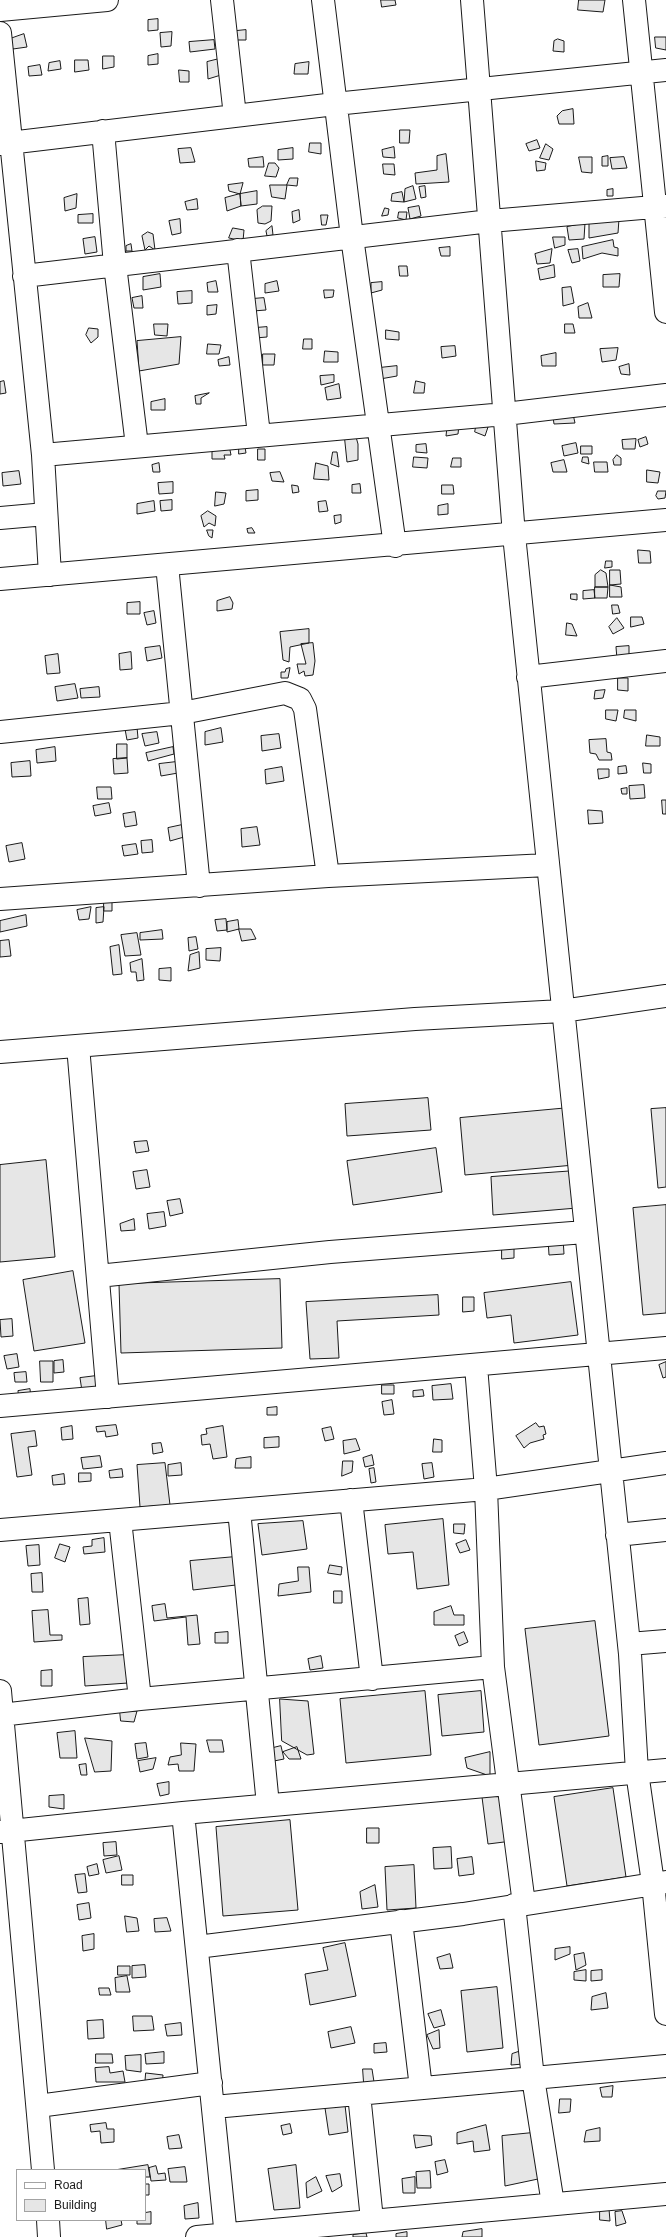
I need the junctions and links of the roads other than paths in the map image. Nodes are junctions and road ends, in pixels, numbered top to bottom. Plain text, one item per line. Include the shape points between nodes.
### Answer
1 (107, 0) edge
2 (222, 0) edge
3 (323, 0) edge
4 (472, 0) edge
5 (634, 0) edge
6 (0, 10) edge
7 (0, 33) edge
8 (2, 59) edge
9 (666, 70) edge
10 (642, 72) junction
11 (480, 90) junction
12 (335, 104) junction
13 (235, 116) junction
14 (103, 132) junction
15 (6, 143) edge
16 (661, 206) edge
17 (490, 221) junction
18 (352, 237) junction
19 (238, 250) junction
20 (115, 265) junction
21 (24, 276) junction
22 (666, 303) edge
23 (666, 395) edge
24 (505, 414) junction
25 (378, 425) junction
26 (259, 435) junction
27 (137, 446) junction
28 (43, 455) junction
29 (46, 514) junction
30 (0, 518) edge
31 (666, 520) edge
32 (514, 535) junction
33 (395, 546) junction
34 (167, 565) junction
35 (50, 575) junction
36 (0, 579) edge
37 (666, 661) edge
38 (528, 677) junction
39 (182, 713) junction
40 (0, 732) edge
41 (547, 865) junction
42 (328, 876) junction
43 (199, 886) junction
44 (0, 899) edge
45 (666, 996) edge
46 (562, 1011) junction
47 (78, 1046) junction
48 (0, 1052) edge
49 (585, 1232) junction
50 (98, 1276) junction
51 (666, 1348) edge
52 (598, 1356) junction
53 (476, 1366) junction
54 (108, 1397) junction
55 (0, 1406) edge
56 (666, 1463) edge
57 (610, 1471) junction
58 (486, 1489) junction
59 (351, 1500) junction
60 (239, 1510) junction
61 (120, 1520) junction
62 (0, 1530) edge
63 (666, 1530) edge
64 (617, 1535) junction
65 (666, 1642) edge
66 (629, 1644) junction
67 (494, 1667) junction
68 (372, 1679) junction
69 (256, 1689) junction
70 (0, 1691) edge
71 (140, 1699) junction
72 (1, 1715) edge
73 (666, 1770) edge
74 (637, 1772) junction
75 (509, 1783) junction
76 (268, 1805) junction
77 (183, 1813) junction
78 (6, 1832) edge
79 (659, 1883) edge
80 (519, 1905) junction
81 (402, 1921) junction
82 (197, 1947) junction
83 (666, 2014) edge
84 (666, 2066) edge
85 (533, 2078) junction
86 (211, 2083) junction
87 (421, 2088) junction
88 (360, 2094) junction
89 (38, 2106) junction
90 (214, 2107) junction
91 (44, 2169) edge
92 (666, 2194) edge
93 (553, 2204) junction
94 (372, 2220) junction
95 (48, 2221) edge
96 (226, 2235) edge
97 (50, 2237) edge
98 (197, 2237) edge

1 - 6 street
2 - 13 street
3 - 12 street
4 - 11 street
5 - 10 street
7 - 8 street
8 - 15 street
9 - 10 street
10 - 11 street
10 - 16 street
11 - 12 street
11 - 17 street
12 - 13 street
12 - 18 street
13 - 14 street
14 - 15 street
14 - 20 street
15 - 21 street
16 - 17 street
16 - 22 street
17 - 18 street
17 - 24 street
18 - 19 street
18 - 25 street
19 - 20 street
19 - 26 street
20 - 21 street
20 - 27 street
21 - 28 street
23 - 24 street
24 - 25 street
24 - 32 street
25 - 26 street
25 - 33 street
26 - 27 street
27 - 28 street
28 - 29 street
29 - 30 street
29 - 35 street
31 - 32 street
32 - 33 street
32 - 38 street
33 - 34 street
34 - 35 street
34 - 39 street
35 - 36 street
37 - 38 street
38 - 41 street
39 - 40 street
39 - 42 street via 285,693 300,699 305,709
39 - 43 street
41 - 42 street
41 - 46 street
42 - 43 street
43 - 44 street
45 - 46 street
46 - 47 street via 415,1019
46 - 49 street
47 - 48 street
47 - 50 street
49 - 50 street via 330,1252
49 - 52 street
50 - 54 street
51 - 52 street
52 - 53 street
52 - 57 street
53 - 54 street
53 - 58 street
54 - 55 street
56 - 57 street
57 - 58 street
57 - 64 street
58 - 59 street
58 - 67 street
59 - 60 street
59 - 68 street
60 - 61 street
60 - 69 street
61 - 62 street
61 - 71 street
63 - 64 street
64 - 66 street
65 - 66 street
66 - 74 street
67 - 68 street
67 - 75 street
68 - 69 street
69 - 71 street
69 - 76 street
70 - 72 street
71 - 72 street
72 - 78 street
73 - 74 street
74 - 75 street
74 - 79 street
75 - 76 street
75 - 80 street
76 - 77 street
77 - 78 street
77 - 82 street
78 - 89 street
79 - 80 street
79 - 83 street
80 - 81 street
80 - 85 street
81 - 82 street
81 - 87 street
82 - 86 street
84 - 85 street
85 - 87 street
85 - 93 street
86 - 89 street
86 - 90 street
87 - 88 street
88 - 90 street
88 - 94 street
89 - 91 street
90 - 96 street
92 - 93 street
93 - 94 street
94 - 96 street
95 - 97 street
96 - 98 street

